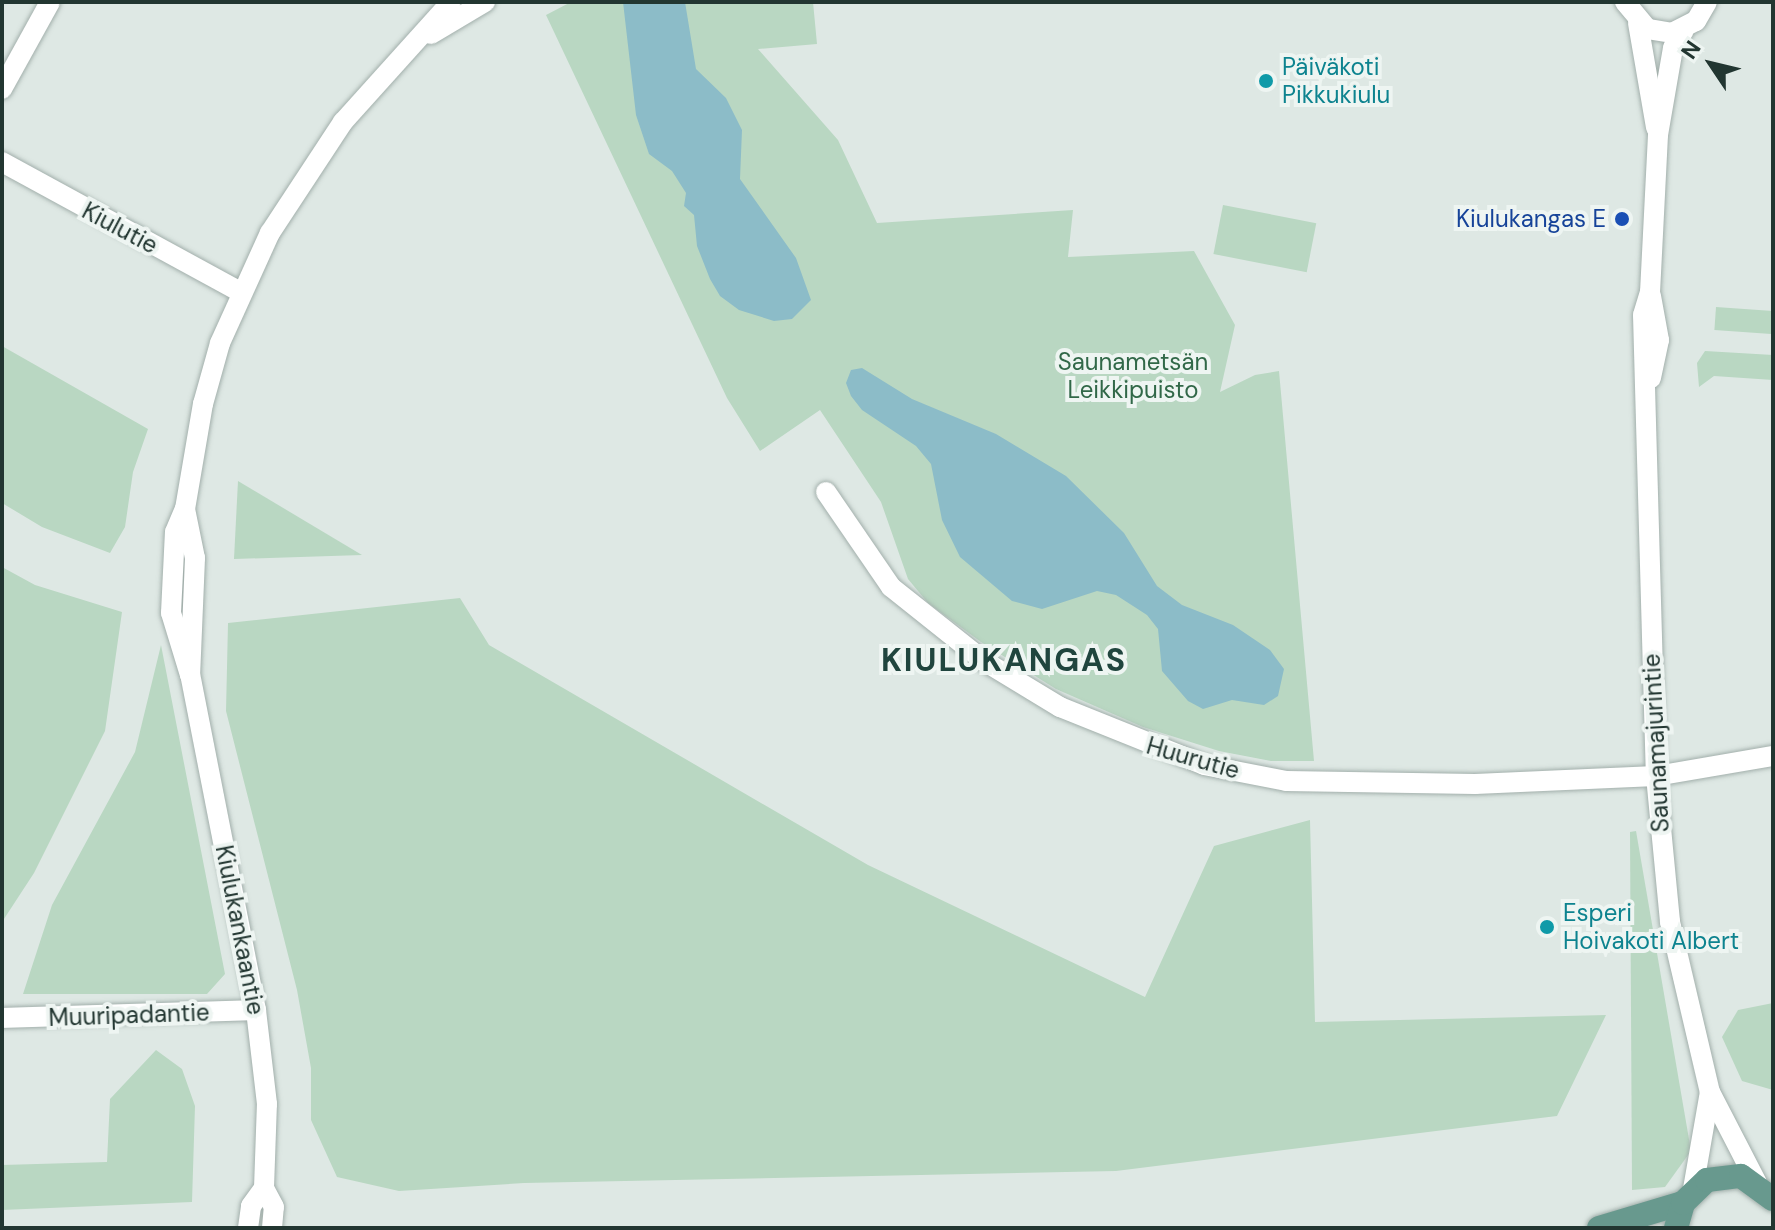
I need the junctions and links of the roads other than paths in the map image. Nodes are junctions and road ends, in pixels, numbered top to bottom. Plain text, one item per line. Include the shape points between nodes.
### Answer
1 (50, 2) edge
2 (451, 2) edge
3 (485, 2) edge
4 (1625, 2) edge
5 (1707, 2) edge
6 (1638, 23) junction
7 (1684, 30) junction
8 (421, 39) junction
9 (2, 89) edge
10 (1658, 135) junction
11 (2, 162) edge
12 (240, 292) junction
13 (826, 492) dead end
14 (1773, 756) edge
15 (1656, 776) junction
16 (256, 1010) junction
17 (2, 1018) edge
18 (1710, 1092) junction
19 (264, 1188) junction
20 (1765, 1191) edge
21 (1688, 1196) junction
22 (248, 1228) edge
23 (272, 1228) edge
24 (1599, 1228) edge
25 (1676, 1228) edge

1 - 9 street
2 - 8 street, Kiulukankaantie
3 - 8 street, Kiulukankaantie
4 - 6 street
5 - 7 street, Saunamajurintie
6 - 7 street via 1660,33
6 - 10 street, Saunamajurintie
7 - 10 street, Saunamajurintie via 1673,48
8 - 12 street, Kiulukankaantie via 343,122 290,199
10 - 15 street, Saunamajurintie via 1650,292 1642,340 1649,389
11 - 12 street, Kiulutie
12 - 16 street, Kiulukankaantie via 203,404 171,559 171,613 190,675
13 - 15 street, Huurutie via 891,587 984,661 1060,707 1204,765 1286,781 1475,784
14 - 15 street, Huurutie
15 - 18 street, Saunamajurintie via 1670,922
16 - 17 street, Muuripadantie
16 - 19 street, Kiulukankaantie via 267,1104
18 - 20 street, Saunamajurintie
18 - 21 street, Saunamajurintie
19 - 22 street, Kiulukankaantie via 251,1206
19 - 23 street, Kiulukankaantie via 274,1207
20 - 21 main road via 1724,1175
21 - 24 main road
21 - 25 main road

